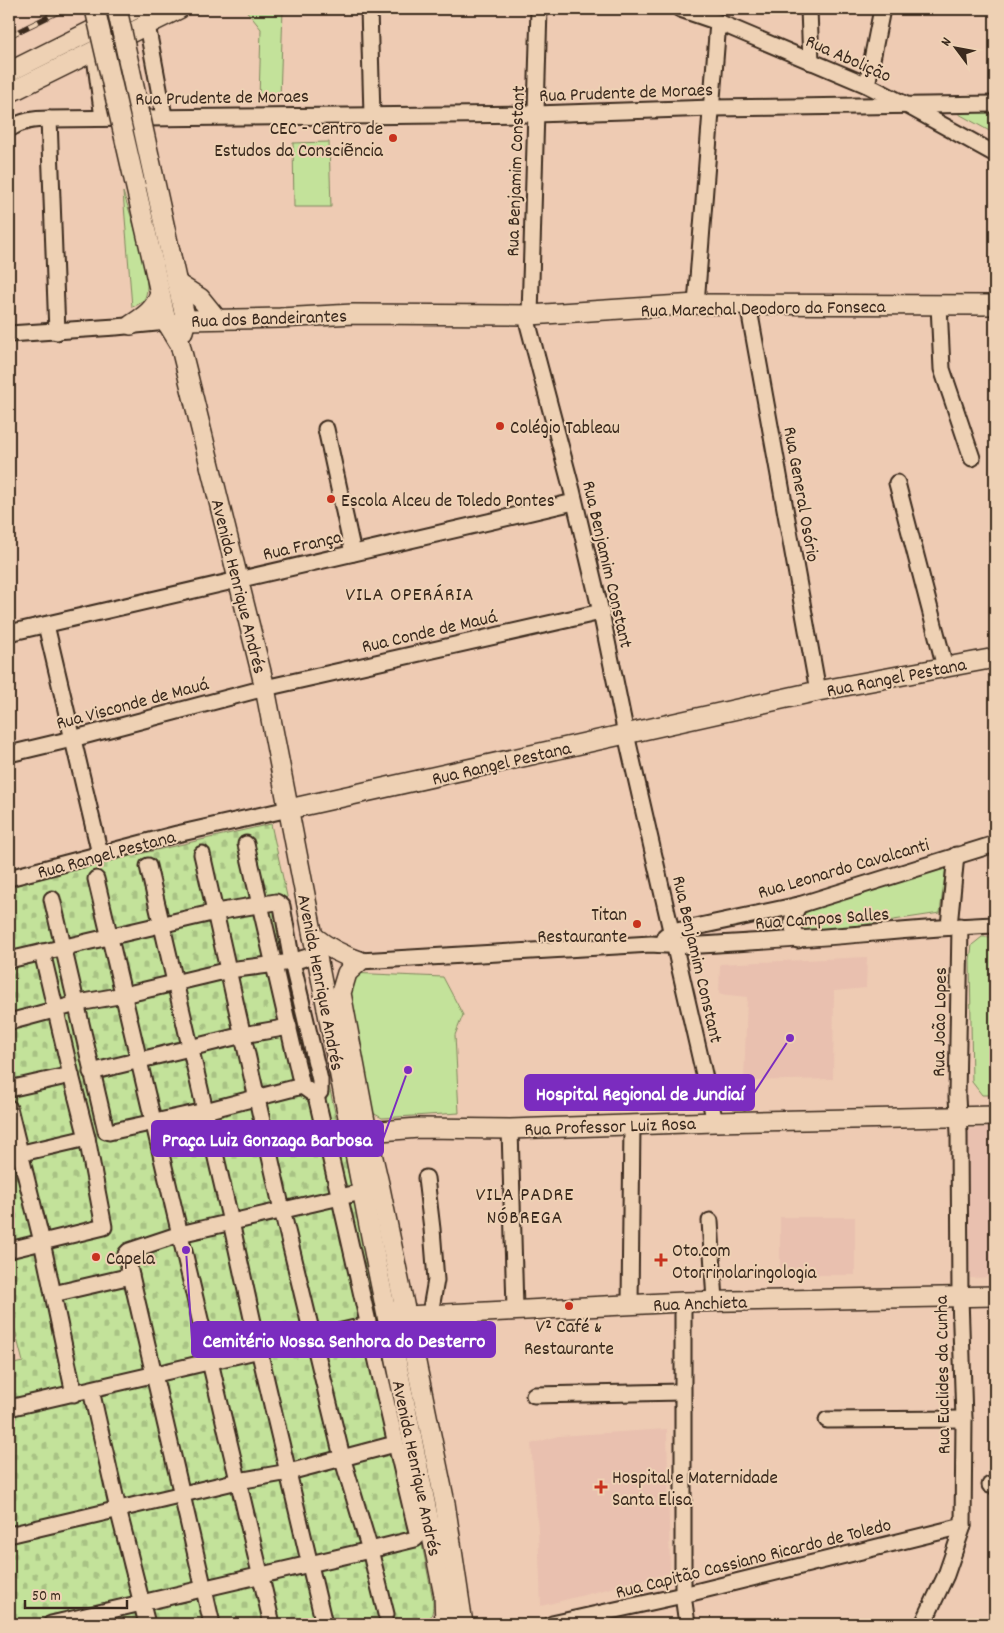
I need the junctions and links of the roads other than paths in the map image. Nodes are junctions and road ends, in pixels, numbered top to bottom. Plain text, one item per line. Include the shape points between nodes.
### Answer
1 (95, 9) edge
2 (118, 9) edge
3 (136, 9) edge
4 (179, 9) edge
5 (369, 9) edge
6 (538, 9) edge
7 (680, 9) edge
8 (808, 9) edge
9 (882, 9) edge
10 (145, 16) edge
11 (718, 22) junction
12 (94, 49) junction
13 (811, 62) junction
14 (9, 72) edge
15 (867, 85) junction
16 (9, 92) edge
17 (995, 104) edge
18 (908, 106) junction
19 (712, 108) junction
20 (536, 114) junction
21 (372, 115) junction
22 (164, 116) junction
23 (49, 118) junction
24 (103, 118) junction
25 (9, 129) edge
26 (995, 154) edge
27 (177, 281) junction
28 (159, 289) junction
29 (696, 304) junction
30 (748, 304) junction
31 (939, 305) junction
32 (995, 306) edge
33 (530, 315) junction
34 (217, 319) junction
35 (186, 320) junction
36 (166, 321) junction
37 (131, 326) junction
38 (57, 332) junction
39 (9, 334) edge
40 (180, 344) junction
41 (326, 429) dead end
42 (972, 458) dead end
43 (897, 483) dead end
44 (574, 502) junction
45 (353, 553) junction
46 (238, 579) junction
47 (601, 612) junction
48 (46, 625) junction
49 (9, 630) edge
50 (995, 658) edge
51 (945, 667) junction
52 (265, 688) junction
53 (818, 691) junction
54 (626, 734) junction
55 (72, 739) junction
56 (9, 754) edge
57 (289, 809) junction
58 (246, 844) dead end
59 (995, 844) edge
60 (100, 854) junction
61 (202, 854) dead end
62 (956, 855) junction
63 (148, 866) dead end
64 (9, 878) edge
65 (96, 880) dead end
66 (52, 898) dead end
67 (260, 904) junction
68 (798, 905) junction
69 (216, 912) junction
70 (995, 925) edge
71 (162, 926) junction
72 (954, 926) junction
73 (109, 936) junction
74 (313, 936) junction
75 (674, 939) junction
76 (798, 940) junction
77 (64, 946) junction
78 (42, 952) junction
79 (317, 954) junction
80 (9, 960) edge
81 (360, 961) junction
82 (292, 962) junction
83 (274, 964) junction
84 (229, 970) junction
85 (175, 982) junction
86 (124, 995) junction
87 (77, 1004) junction
88 (57, 1009) junction
89 (9, 1022) edge
90 (289, 1027) junction
91 (243, 1035) junction
92 (191, 1047) junction
93 (139, 1059) junction
94 (91, 1072) junction
95 (71, 1076) junction
96 (302, 1086) junction
97 (9, 1089) edge
98 (316, 1096) junction
99 (257, 1098) junction
100 (9, 1108) edge
101 (205, 1111) junction
102 (995, 1116) edge
103 (958, 1118) junction
104 (154, 1121) junction
105 (715, 1122) junction
106 (632, 1125) junction
107 (510, 1129) junction
108 (360, 1134) junction
109 (87, 1138) junction
110 (14, 1154) edge
111 (426, 1178) dead end
112 (347, 1196) junction
113 (282, 1210) junction
114 (710, 1221) dead end
115 (231, 1222) junction
116 (180, 1234) junction
117 (42, 1242) junction
118 (9, 1250) edge
119 (377, 1267) junction
120 (131, 1276) junction
121 (52, 1294) junction
122 (995, 1296) edge
123 (960, 1297) junction
124 (715, 1301) junction
125 (682, 1302) junction
126 (630, 1304) junction
127 (515, 1309) junction
128 (430, 1314) junction
129 (406, 1316) junction
130 (368, 1325) junction
131 (313, 1338) junction
132 (259, 1350) junction
133 (210, 1362) junction
134 (154, 1375) junction
135 (91, 1390) junction
136 (682, 1392) junction
137 (74, 1394) junction
138 (534, 1395) dead end
139 (9, 1408) edge
140 (964, 1419) junction
141 (827, 1420) dead end
142 (395, 1444) junction
143 (342, 1457) junction
144 (289, 1472) junction
145 (238, 1481) junction
146 (182, 1494) junction
147 (445, 1503) junction
148 (118, 1509) junction
149 (427, 1512) junction
150 (962, 1526) junction
151 (9, 1535) edge
152 (370, 1550) junction
153 (310, 1564) junction
154 (261, 1575) junction
155 (203, 1588) junction
156 (683, 1595) junction
157 (142, 1603) junction
158 (386, 1614) dead end
159 (51, 1624) edge
160 (147, 1624) edge
161 (212, 1624) edge
162 (272, 1624) edge
163 (324, 1624) edge
164 (445, 1624) edge
165 (463, 1624) edge
166 (552, 1624) edge
167 (687, 1624) edge
168 (923, 1624) edge

1 - 28 main road, Avenida Henrique Andrés, bridge
2 - 27 main road, bridge
3 - 14 main road
4 - 10 main road
5 - 21 street
6 - 20 street, Rua Benjamim Constant
7 - 11 street, Rua Abolição
8 - 13 street
9 - 15 street
10 - 12 main road
10 - 22 street
11 - 13 street, Rua Abolição
11 - 19 street
12 - 16 main road
12 - 24 street
13 - 15 street, Rua Abolição
15 - 18 street, Rua Abolição
17 - 18 street, Rua Prudente de Moraes
18 - 19 street, Rua Prudente de Moraes
18 - 26 street, Rua Abolição
19 - 20 street, Rua Prudente de Moraes
19 - 29 street
20 - 21 street, Rua Prudente de Moraes
20 - 33 street, Rua Benjamim Constant
21 - 22 street, Rua Prudente de Moraes
22 - 24 street, Rua Prudente de Moraes
23 - 24 street, Rua Prudente de Moraes
23 - 25 street, Rua Prudente de Moraes via 30,119
23 - 38 street
27 - 34 main road via 200,298
27 - 35 main road
28 - 36 main road, Avenida Henrique Andrés
28 - 37 main road via 156,305
29 - 30 main road, Rua Marechal Deodoro da Fonseca
29 - 33 main road, Rua Marechal Deodoro da Fonseca
30 - 31 main road, Rua Marechal Deodoro da Fonseca
30 - 53 street, Rua General Osório
31 - 32 main road, Rua Marechal Deodoro da Fonseca
31 - 42 street via 942,369
33 - 34 main road, Rua dos Bandeirantes via 353,314
33 - 44 street, Rua Benjamim Constant via 528,324
34 - 35 main road, Rua dos Bandeirantes
35 - 36 street, Rua dos Bandeirantes
35 - 40 main road, Avenida Henrique Andrés
36 - 37 street, Rua dos Bandeirantes
36 - 40 main road, Avenida Henrique Andrés
37 - 38 street, Rua dos Bandeirantes
38 - 39 street, Rua dos Bandeirantes
40 - 46 main road, Avenida Henrique Andrés
41 - 45 street
43 - 51 street
44 - 45 street, Rua França
44 - 47 street, Rua Benjamim Constant
45 - 46 street, Rua França
46 - 48 street, Rua França
46 - 52 main road, Avenida Henrique Andrés
47 - 52 street, Rua Conde de Mauá
47 - 54 street, Rua Benjamim Constant
48 - 49 street, Rua França
48 - 55 street
50 - 51 main road, Rua Rangel Pestana
51 - 53 main road, Rua Rangel Pestana
52 - 55 street, Rua Visconde de Mauá
52 - 57 main road, Avenida Henrique Andrés
53 - 54 main road, Rua Rangel Pestana
54 - 57 main road, Rua Rangel Pestana
54 - 75 street, Rua Benjamim Constant
55 - 56 street, Rua Visconde de Mauá
55 - 60 street
57 - 60 street, Rua Rangel Pestana
57 - 74 main road, Avenida Henrique Andrés
58 - 67 street
59 - 62 street, Rua Leonardo Cavalcanti
60 - 64 street, Rua Rangel Pestana
61 - 69 street
62 - 68 street, Rua Leonardo Cavalcanti
62 - 72 street, Rua João Lopes
63 - 71 street
65 - 73 street
66 - 77 street
67 - 69 street
67 - 82 street via 276,902 282,906
67 - 83 street
68 - 75 street, Rua Leonardo Cavalcanti
68 - 76 street via 792,918
69 - 71 street
69 - 84 street
70 - 72 street, Rua Campos Salles
71 - 73 street
71 - 85 street
72 - 76 street, Rua Campos Salles
72 - 103 street, Rua João Lopes
73 - 77 street
73 - 86 street
74 - 79 main road, Avenida Henrique Andrés
74 - 81 main road via 335,952
75 - 76 street, Rua Campos Salles
75 - 81 street, Rua Campos Salles via 651,944
75 - 105 street, Rua Benjamim Constant
77 - 78 street
77 - 87 street
78 - 80 street
78 - 88 street
79 - 82 street
79 - 108 main road, Avenida Henrique Andrés
81 - 108 main road, Avenida Henrique Andrés via 346,973 341,993
82 - 83 street
82 - 98 street via 320,1080 321,1088
83 - 84 street
83 - 90 street
84 - 85 street
84 - 91 street
85 - 86 street
85 - 92 street
86 - 87 street
86 - 93 street
87 - 88 street
87 - 94 street
88 - 89 street
88 - 95 street
90 - 91 street
90 - 96 street
91 - 92 street
91 - 99 street
92 - 93 street
92 - 101 street
93 - 94 street
93 - 104 street
94 - 104 street via 106,1131
95 - 97 street
95 - 109 street
96 - 98 street
96 - 99 street
98 - 112 street
99 - 101 street
99 - 113 street
100 - 110 street
101 - 104 street
101 - 115 street
102 - 103 main road, Rua Professor Luiz Rosa
103 - 105 main road, Rua Professor Luiz Rosa
103 - 123 street, Rua Euclides da Cunha
104 - 116 street
105 - 106 main road, Rua Professor Luiz Rosa
106 - 107 main road, Rua Professor Luiz Rosa
106 - 126 street
107 - 108 main road, Rua Professor Luiz Rosa via 418,1128
107 - 127 street
108 - 119 main road, Avenida Henrique Andrés
108 - 129 main road, Avenida Henrique Andrés via 380,1188
109 - 110 street
109 - 117 street via 104,1227
110 - 117 street
111 - 128 street via 436,1280
112 - 113 street
112 - 130 street
113 - 115 street
113 - 131 street
114 - 124 street
115 - 116 street
115 - 132 street
116 - 120 street via 129,1251 126,1258
116 - 133 street
117 - 118 street
117 - 121 street
119 - 129 main road via 395,1311
119 - 149 main road, Avenida Henrique Andrés
120 - 121 street
120 - 134 street
121 - 137 street
122 - 123 main road, Rua Anchieta
123 - 124 main road, Rua Anchieta
123 - 140 street, Rua Euclides da Cunha
124 - 125 main road, Rua Anchieta
125 - 126 main road, Rua Anchieta
125 - 136 street
126 - 127 main road, Rua Anchieta
127 - 128 main road, Rua Anchieta
128 - 129 main road, Rua Anchieta
129 - 147 main road, Avenida Henrique Andrés
130 - 131 street
130 - 142 street
131 - 132 street
131 - 143 street
132 - 133 street
132 - 144 street
133 - 134 street
133 - 145 street
134 - 135 street
134 - 146 street
135 - 137 street
135 - 148 street
136 - 138 street
136 - 156 street
137 - 139 street
140 - 141 street
140 - 150 street, Rua Euclides da Cunha
142 - 143 street
142 - 152 street via 418,1536
143 - 144 street
143 - 152 street
144 - 145 street
144 - 153 street
145 - 146 street
145 - 154 street
146 - 148 street
146 - 155 street
147 - 149 main road via 441,1513 435,1516
147 - 165 main road, Avenida Henrique Andrés
148 - 151 street
148 - 157 street
149 - 164 main road, Avenida Henrique Andrés via 444,1594
150 - 156 street, Rua Capitão Cassiano Ricardo de Toledo
150 - 168 street, Rua Euclides da Cunha via 946,1576
152 - 153 street
152 - 158 street
153 - 154 street
153 - 163 street
154 - 155 street
154 - 162 street
155 - 157 street
155 - 161 street
156 - 166 street, Rua Capitão Cassiano Ricardo de Toledo
156 - 167 street
157 - 159 street
157 - 160 street

